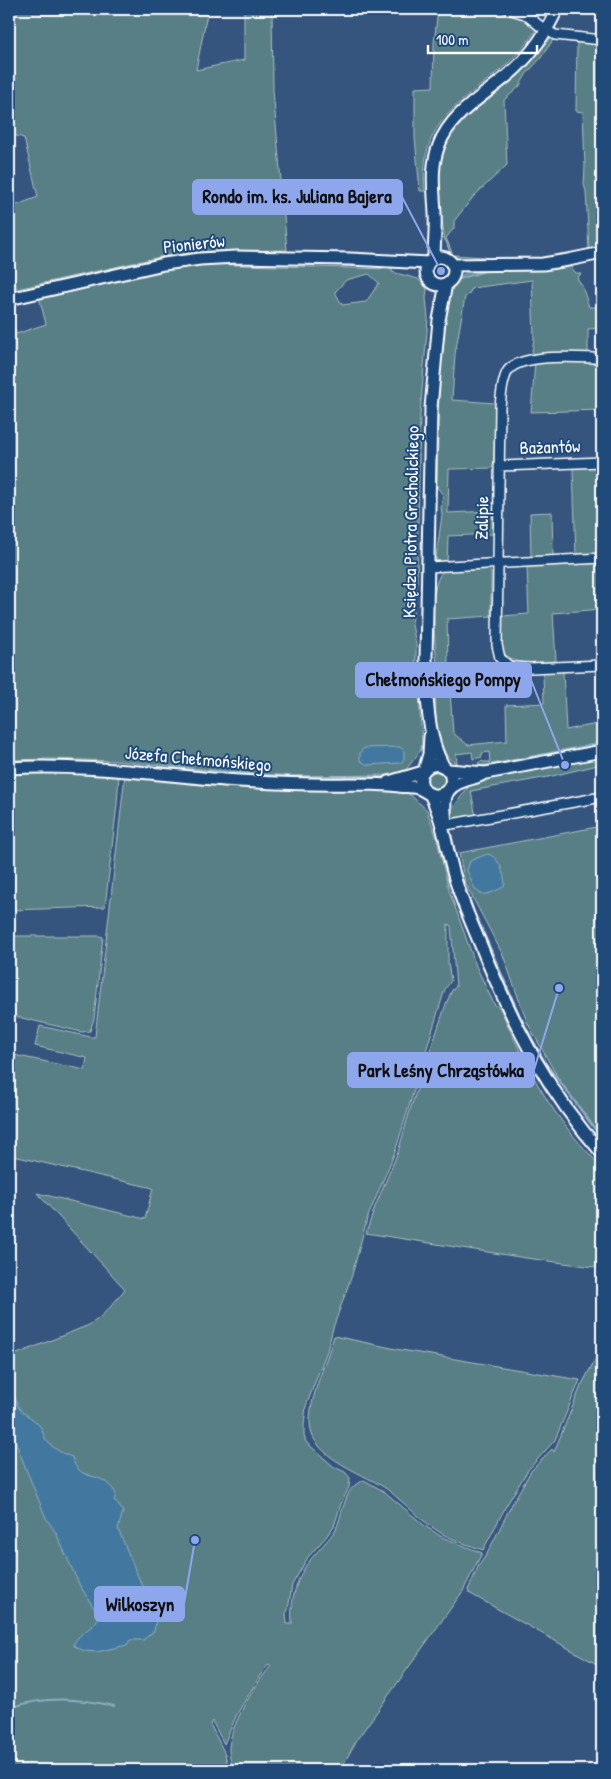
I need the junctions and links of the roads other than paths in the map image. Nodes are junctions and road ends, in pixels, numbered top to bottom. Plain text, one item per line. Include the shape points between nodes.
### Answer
1 (508, 9) edge
2 (557, 9) edge
3 (547, 30) junction
4 (602, 40) edge
5 (436, 215) junction
6 (602, 253) edge
7 (431, 261) junction
8 (387, 262) junction
9 (451, 266) junction
10 (436, 281) junction
11 (9, 299) edge
12 (602, 358) edge
13 (602, 462) edge
14 (499, 466) junction
15 (602, 558) edge
16 (497, 564) junction
17 (434, 568) junction
18 (602, 665) edge
19 (430, 724) junction
20 (602, 751) edge
21 (9, 768) edge
22 (446, 768) junction
23 (424, 770) junction
24 (486, 772) junction
25 (385, 784) junction
26 (448, 789) junction
27 (428, 793) junction
28 (602, 797) edge
29 (445, 830) junction
30 (602, 1153) edge

1 - 3 street via 525,14
2 - 3 street
3 - 4 street via 555,35
3 - 5 street via 516,68 461,112 447,130 438,146 433,169
5 - 7 street
5 - 9 street
6 - 9 street via 543,264
7 - 8 street
7 - 9 street via 441,257
7 - 10 street via 427,267
8 - 10 street
8 - 11 street, Pionierów via 200,258
9 - 10 street via 450,282
10 - 17 street, Księdza Piotra Grocholickiego via 439,320 431,408
12 - 14 street, Zalipie via 537,359 516,364 508,371 500,407
13 - 14 street, Bażantów
14 - 16 street, Zalipie
15 - 16 street
16 - 17 street
16 - 18 street, Zalipie via 500,658 510,667
17 - 19 street, Księdza Piotra Grocholickiego via 426,678
19 - 22 street, Księdza Piotra Grocholickiego
19 - 23 street, Księdza Piotra Grocholickiego via 429,754
20 - 24 street
21 - 25 street, Józefa Chełmońskiego via 90,768 279,783
22 - 23 street via 434,764
22 - 24 street
22 - 26 street via 452,780
23 - 25 street, Józefa Chełmońskiego
23 - 27 street via 420,782
24 - 26 street
25 - 27 street, Józefa Chełmońskiego via 416,787
26 - 27 street via 440,795
26 - 29 street
27 - 29 street
28 - 29 street
29 - 30 street via 452,870 463,902 520,1035 556,1094

